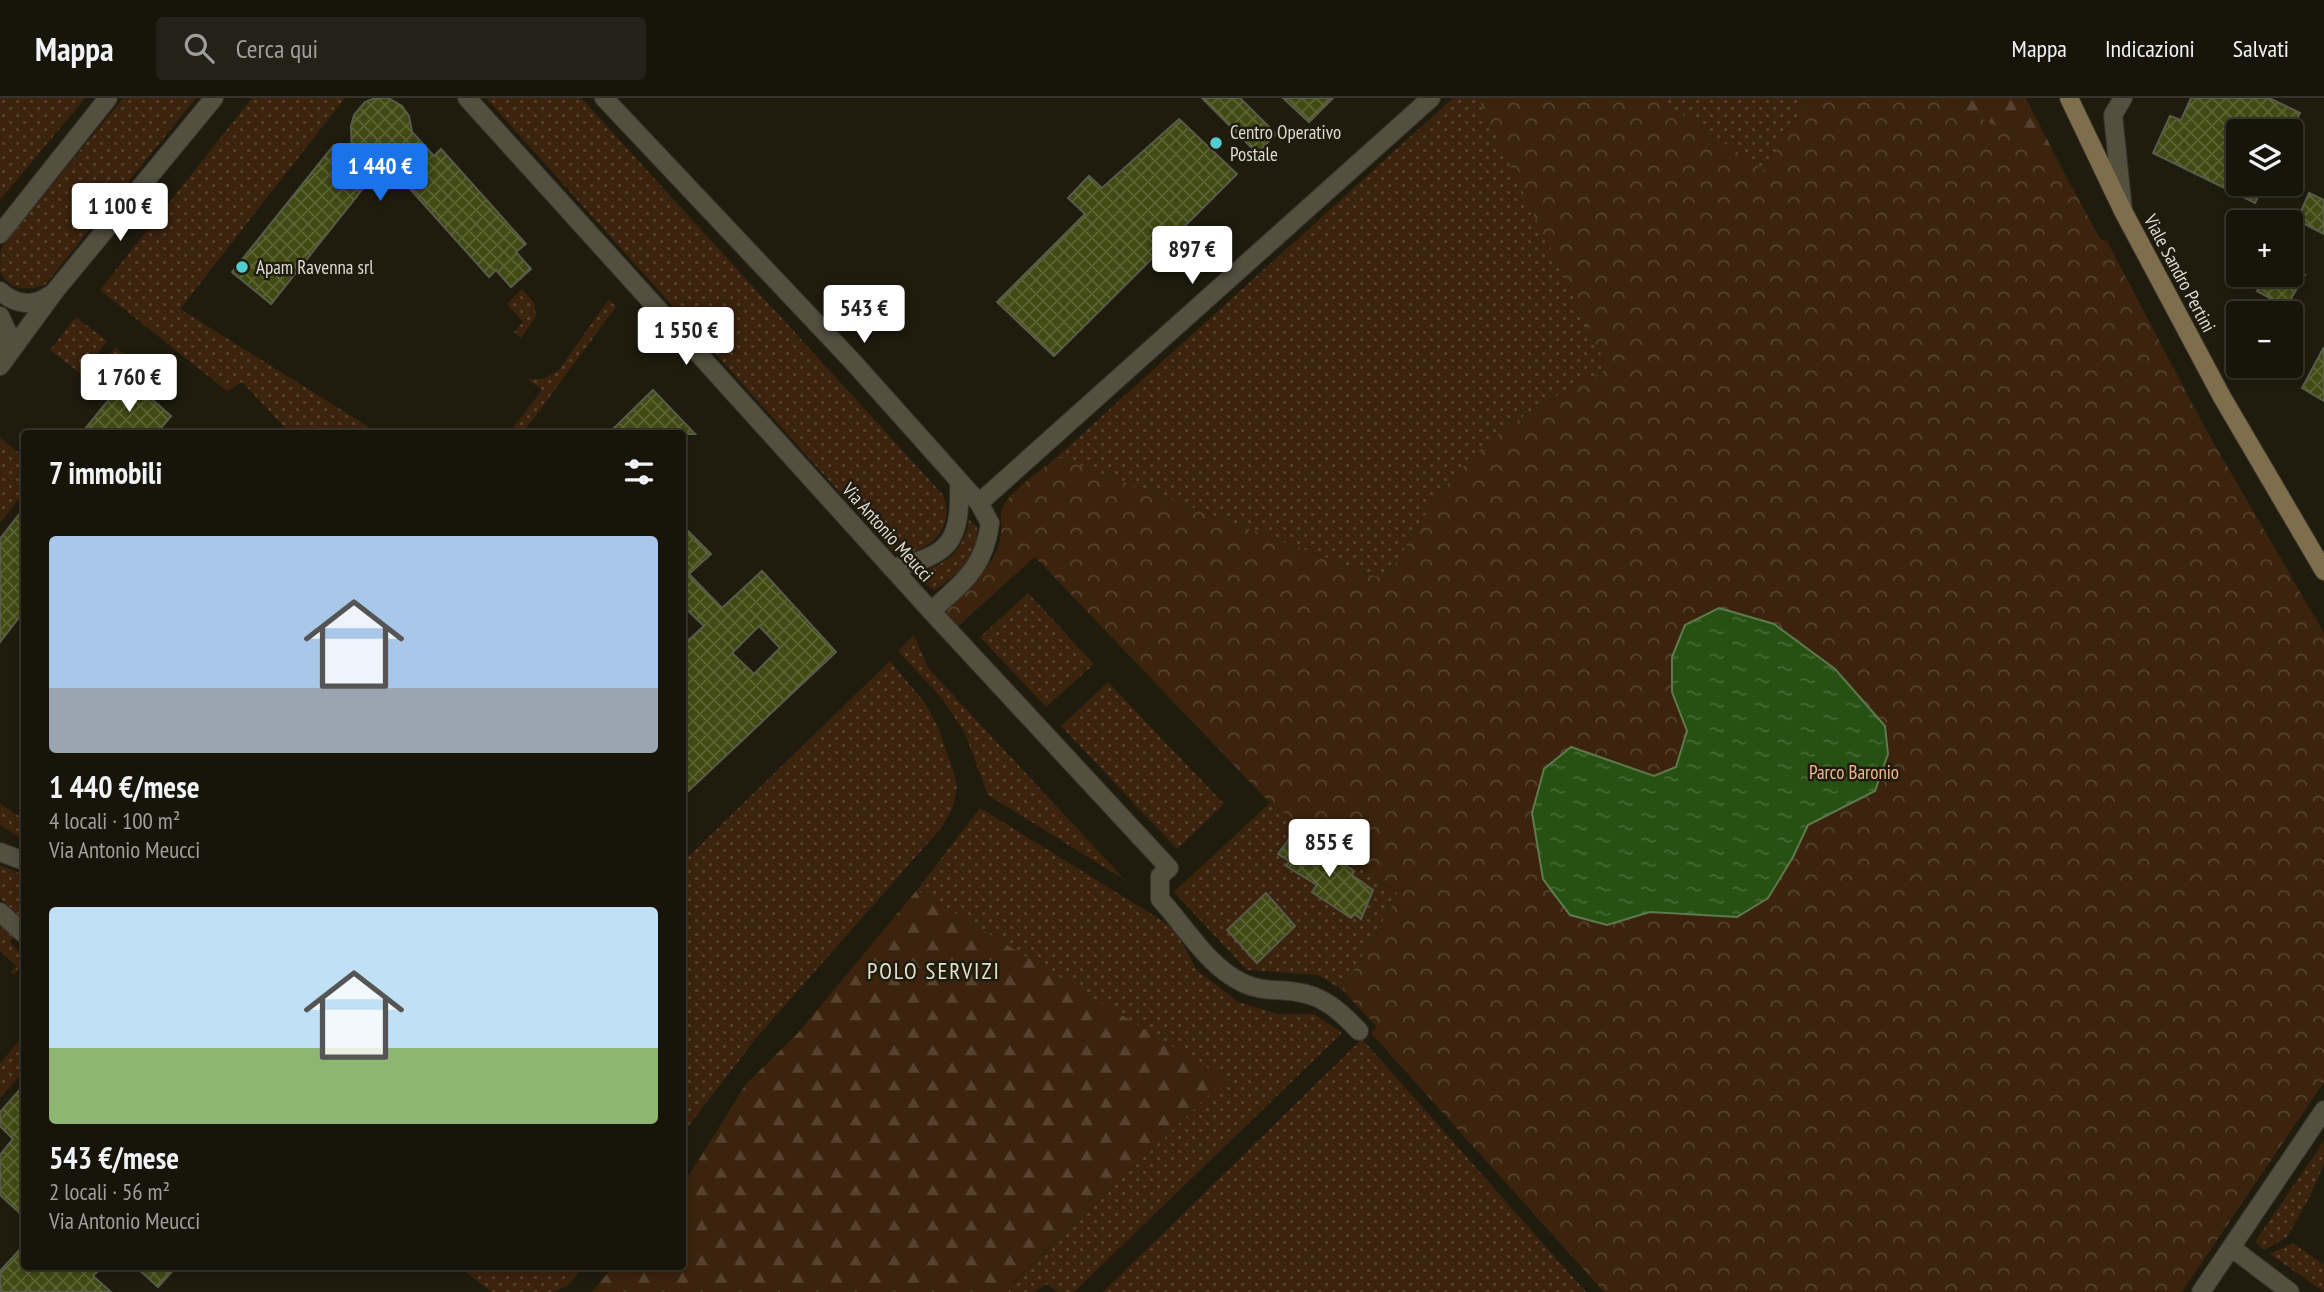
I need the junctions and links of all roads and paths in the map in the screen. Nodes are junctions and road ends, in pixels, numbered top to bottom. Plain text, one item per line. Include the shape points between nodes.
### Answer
1 (108, 98) edge
2 (214, 98) edge
3 (467, 98) edge
4 (604, 98) edge
5 (1430, 98) edge
6 (2069, 98) edge
7 (2123, 98) edge
8 (2123, 211) junction
9 (0, 234) edge
10 (55, 291) junction
11 (0, 292) edge
12 (0, 316) edge
13 (0, 366) edge
14 (959, 481) junction
15 (979, 503) junction
16 (891, 568) junction
17 (2324, 571) edge
18 (931, 611) junction
19 (0, 852) edge
20 (21, 860) edge
21 (0, 912) edge
22 (21, 931) edge
23 (1359, 1031) dead end
24 (2324, 1110) edge
25 (2232, 1248) junction
26 (2201, 1292) edge
27 (2291, 1292) edge

1 - 9 street
2 - 10 street
3 - 16 street, Via Antonio Meucci
4 - 14 street, Via Antonio Meucci via 855,363
5 - 15 street
6 - 8 main road, Viale Sandro Pertini
7 - 8 street via 2113,115
8 - 17 main road, Viale Sandro Pertini via 2222,397
10 - 11 street via 35,303 12,300
10 - 13 street
12 - 13 street via 9,344
14 - 15 street, Via Antonio Meucci
14 - 16 street via 958,526 952,540 939,554
15 - 18 street, Via Antonio Meucci via 990,523 982,558 973,574
16 - 18 street, Via Antonio Meucci
18 - 23 street via 1169,868 1160,876 1160,899 1220,968 1243,983 1316,997 1337,1008
19 - 20 street
21 - 22 street
24 - 25 street
25 - 26 street
25 - 27 street

